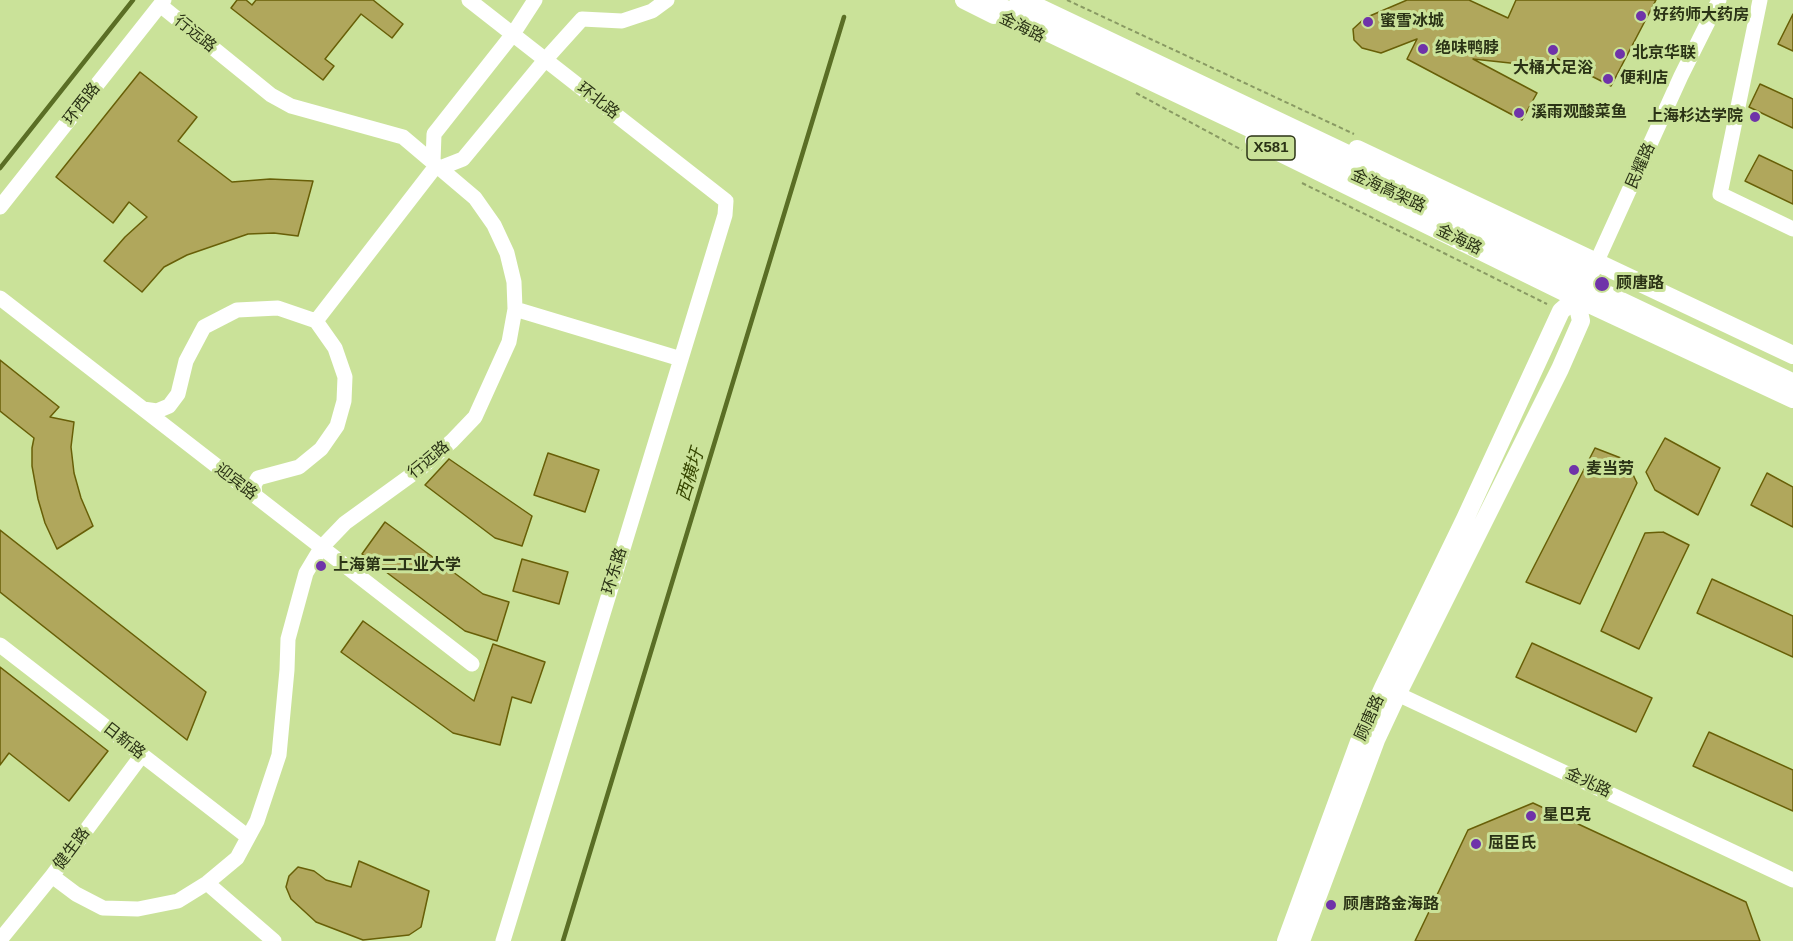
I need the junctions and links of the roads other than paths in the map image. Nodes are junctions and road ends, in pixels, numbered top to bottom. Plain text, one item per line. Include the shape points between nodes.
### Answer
1 (469, 0) edge
2 (535, 0) edge
3 (667, 0) edge
4 (964, 0) edge
5 (983, 0) edge
6 (1020, 0) edge
7 (1041, 0) edge
8 (1719, 0) edge
9 (1760, 0) edge
10 (162, 3) edge
11 (513, 34) junction
12 (545, 60) junction
13 (436, 165) junction
14 (726, 201) joint
15 (0, 207) edge
16 (1793, 229) edge
17 (1597, 261) junction
18 (0, 298) edge
19 (1576, 298) junction
20 (515, 309) junction
21 (316, 321) junction
22 (1793, 355) edge
23 (681, 359) junction
24 (1793, 371) edge
25 (1771, 374) junction
26 (1793, 384) edge
27 (1793, 398) edge
28 (143, 409) junction
29 (255, 496) junction
30 (321, 548) junction
31 (0, 645) edge
32 (472, 664) dead end
33 (1390, 690) junction
34 (142, 755) junction
35 (248, 837) junction
36 (52, 876) junction
37 (1793, 880) edge
38 (207, 883) junction
39 (0, 940) edge
40 (274, 941) edge
41 (503, 941) edge
42 (1286, 941) edge
43 (1301, 941) edge

1 - 11 street, 环北路
2 - 11 street
3 - 12 street via 652,11 622,21 582,19
4 - 19 main road, 金海路 / X581
5 - 25 highway, 金海高架路
6 - 24 highway, 金海高架路
7 - 17 main road, 金海路 / X581
8 - 17 street, 民耀路
9 - 16 street via 1720,194
10 - 13 street, 行远路 via 271,95 291,106 403,138
10 - 15 street, 环西路
11 - 12 street, 环北路
11 - 13 street via 434,134
12 - 13 street via 464,159
12 - 14 street, 环北路
13 - 20 street, 行远路 via 475,198 494,225 509,262
13 - 21 street
14 - 23 street, 环东路
17 - 19 main road, 民耀路
17 - 22 main road, 金海路 / X581
18 - 28 street, 迎宾路
19 - 27 main road, 金海路 / X581
19 - 33 main road, 顾唐路 via 1561,310
20 - 23 street
20 - 30 street, 行远路 via 509,342 475,417 421,468 345,524
21 - 28 street via 278,308 237,310 204,327 186,361 178,394 169,406 157,411
21 - 29 street via 335,348 345,377 337,426 321,449 299,467 258,478
23 - 41 street, 环东路
25 - 26 highway, 金海高架路
25 - 27 highway
28 - 29 street, 迎宾路
29 - 30 street, 迎宾路
30 - 32 street, 迎宾路
30 - 35 street, 行远路 via 306,573 295,609 288,639 279,755
31 - 34 street, 日新路
33 - 37 street, 金兆路
33 - 42 main road, 顾唐路 via 1360,739
33 - 43 main road, 顾唐路 via 1376,740
34 - 35 street, 日新路
34 - 36 street, 健生路
35 - 38 street, 行远路 via 237,858
36 - 38 street, 行远路 via 103,908 138,909 178,901
36 - 39 street, 健生路
38 - 40 street

